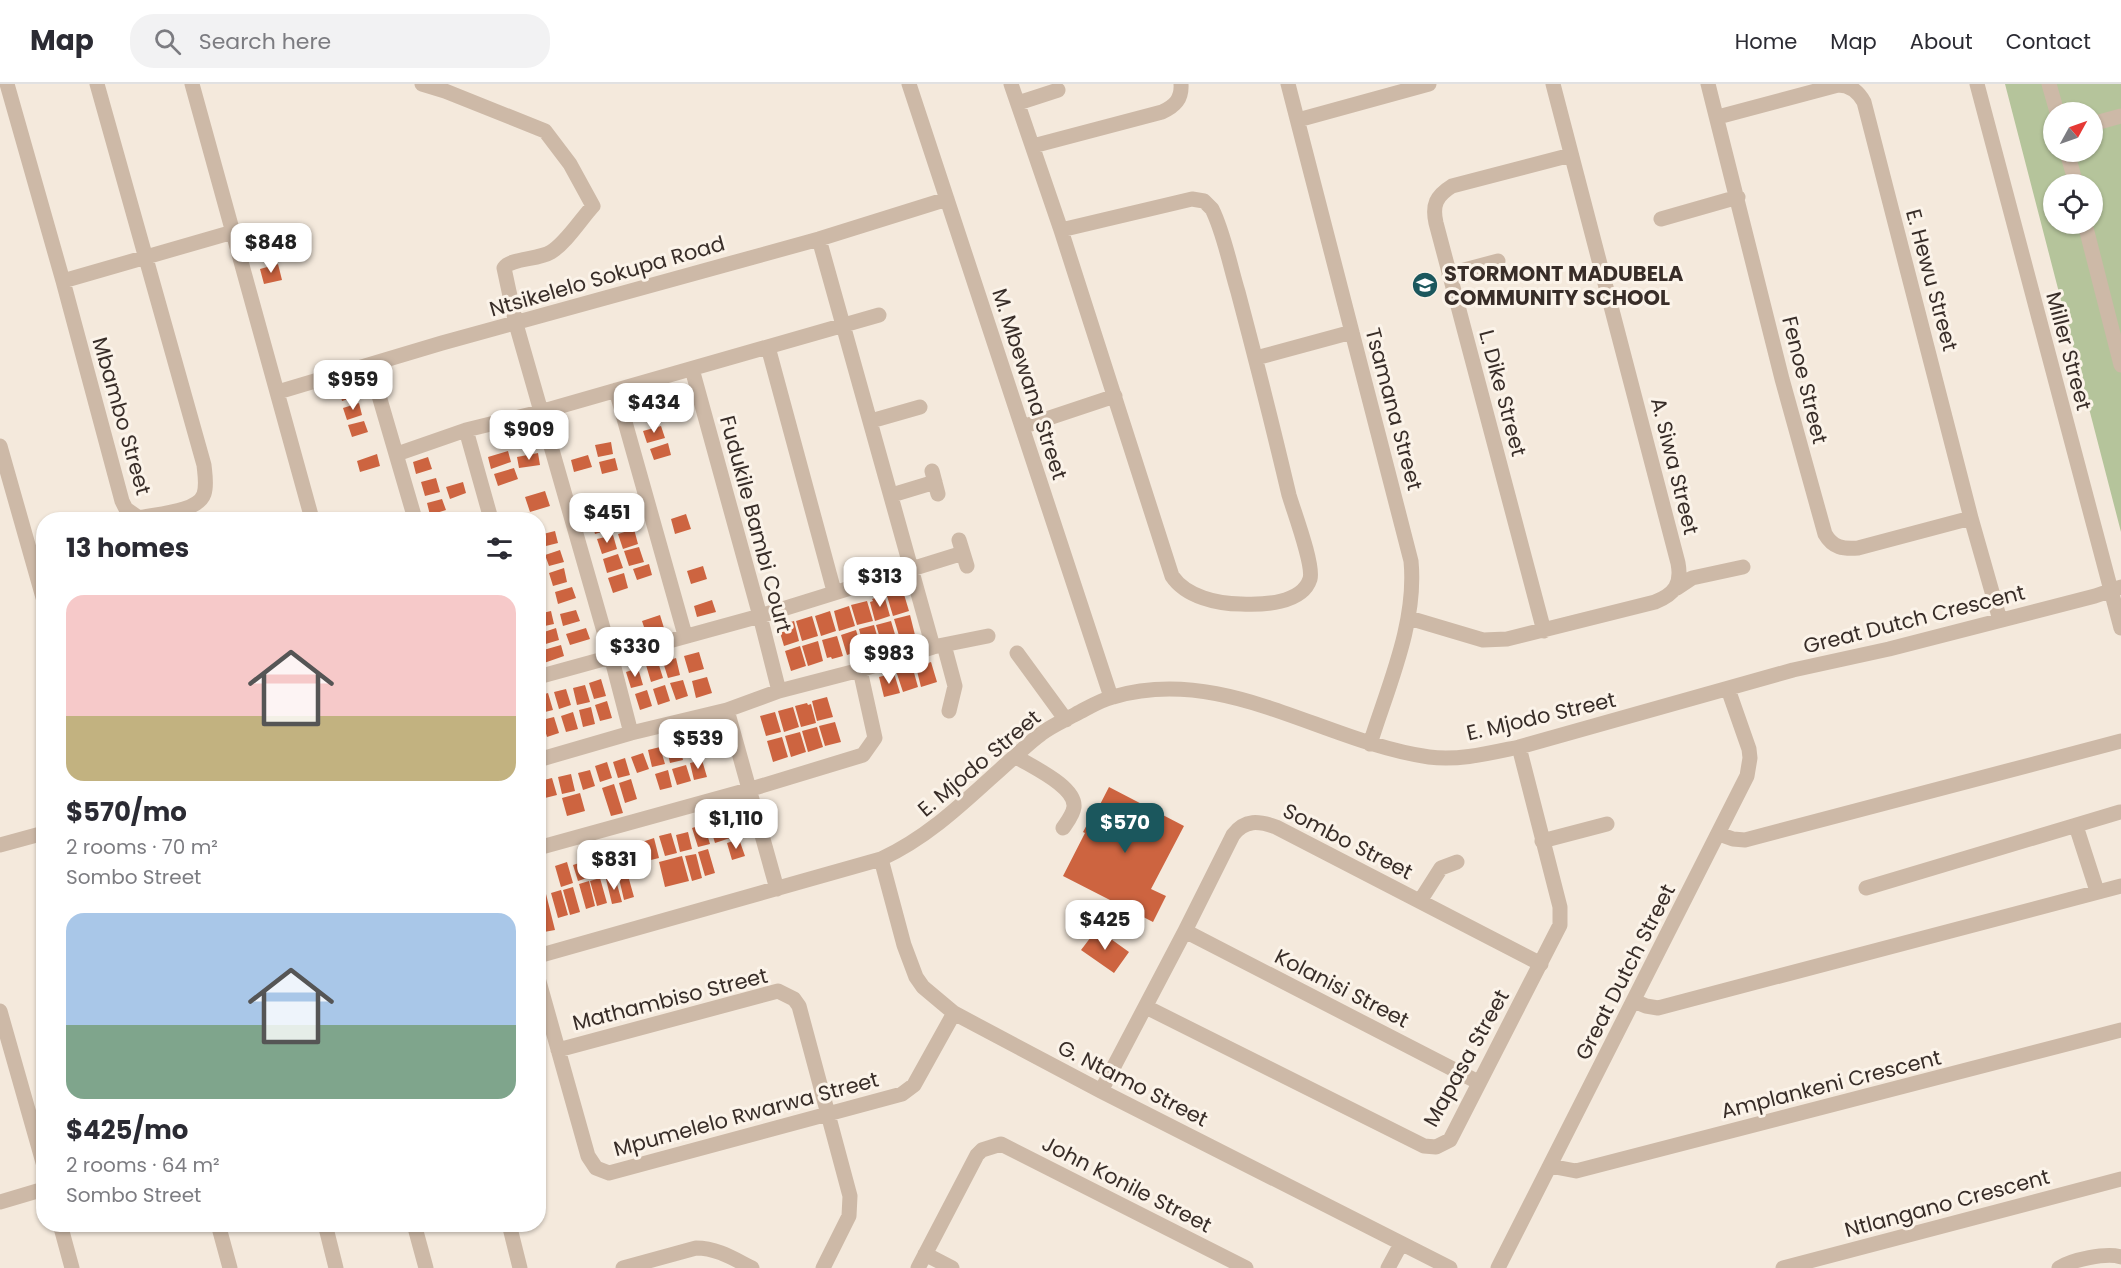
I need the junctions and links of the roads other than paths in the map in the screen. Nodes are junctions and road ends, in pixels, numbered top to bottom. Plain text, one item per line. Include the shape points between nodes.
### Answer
1 (7, 84) edge
2 (97, 84) edge
3 (422, 84) edge
4 (909, 84) edge
5 (1011, 84) edge
6 (1180, 84) edge
7 (1288, 84) edge
8 (1429, 84) edge
9 (1553, 84) edge
10 (1708, 84) edge
11 (1977, 84) edge
12 (2049, 84) edge
13 (196, 85) edge
14 (1396, 88) edge
15 (1058, 90) dead end
16 (2054, 102) edge
17 (1018, 103) junction
18 (2121, 116) edge
19 (1718, 117) junction
20 (1298, 120) junction
21 (2103, 121) edge
22 (1033, 146) junction
23 (1571, 155) junction
24 (1738, 197) junction
25 (947, 200) junction
26 (1661, 219) dead end
27 (1061, 230) junction
28 (233, 232) junction
29 (2088, 234) edge
30 (819, 239) junction
31 (145, 257) junction
32 (1498, 261) dead end
33 (1449, 274) junction
34 (63, 280) junction
35 (879, 315) dead end
36 (516, 324) junction
37 (842, 325) junction
38 (1352, 332) junction
39 (768, 348) junction
40 (1256, 358) junction
41 (370, 365) junction
42 (2121, 365) edge
43 (692, 369) junction
44 (616, 390) junction
45 (278, 392) junction
46 (1115, 396) junction
47 (920, 406) dead end
48 (540, 412) junction
49 (871, 422) junction
50 (1022, 427) junction
51 (466, 430) junction
52 (0, 446) edge
53 (397, 454) junction
54 (935, 482) dead end
55 (892, 495) junction
56 (129, 512) edge
57 (167, 512) edge
58 (310, 512) edge
59 (413, 512) edge
60 (489, 512) edge
61 (1971, 518) junction
62 (963, 553) dead end
63 (1743, 567) dead end
64 (910, 569) junction
65 (36, 573) edge
66 (1677, 588) junction
67 (2116, 588) edge
68 (834, 591) junction
69 (760, 616) junction
70 (1409, 618) junction
71 (2000, 620) junction
72 (2121, 628) edge
73 (1544, 631) junction
74 (685, 635) junction
75 (987, 635) dead end
76 (939, 646) junction
77 (1017, 654) dead end
78 (611, 656) junction
79 (860, 670) junction
80 (546, 675) edge
81 (1728, 689) junction
82 (779, 691) junction
83 (1111, 697) junction
84 (727, 710) junction
85 (949, 711) dead end
86 (1066, 720) junction
87 (631, 733) junction
88 (2121, 741) edge
89 (1370, 744) junction
90 (1519, 747) junction
91 (1015, 756) junction
92 (546, 758) edge
93 (748, 790) junction
94 (2120, 812) edge
95 (1607, 824) dead end
96 (2076, 826) junction
97 (1063, 828) dead end
98 (1719, 834) junction
99 (36, 835) edge
100 (1542, 841) junction
101 (0, 845) edge
102 (546, 846) edge
103 (881, 859) junction
104 (1457, 862) dead end
105 (2121, 886) edge
106 (1866, 888) dead end
107 (777, 889) junction
108 (2097, 891) junction
109 (1420, 901) junction
110 (1185, 931) junction
111 (546, 954) edge
112 (1541, 964) junction
113 (1635, 1001) junction
114 (546, 1007) edge
115 (1146, 1007) junction
116 (0, 1011) edge
117 (954, 1013) junction
118 (2121, 1030) edge
119 (558, 1050) junction
120 (1478, 1082) junction
121 (1101, 1091) junction
122 (827, 1115) junction
123 (36, 1138) edge
124 (1550, 1166) junction
125 (2121, 1179) edge
126 (36, 1191) edge
127 (0, 1202) edge
128 (62, 1232) edge
129 (220, 1232) edge
130 (327, 1232) edge
131 (416, 1232) edge
132 (510, 1232) edge
133 (1401, 1244) junction
134 (2121, 1257) edge
135 (921, 1261) edge
136 (72, 1268) edge
137 (230, 1268) edge
138 (336, 1268) edge
139 (426, 1268) edge
140 (520, 1268) edge
141 (623, 1268) edge
142 (752, 1268) edge
143 (823, 1268) edge
144 (952, 1268) edge
145 (1246, 1268) edge
146 (1388, 1268) edge
147 (1450, 1268) edge
148 (1498, 1268) edge
149 (1783, 1268) edge
150 (2059, 1268) edge

1 - 34 street, Mbambo Street
2 - 31 street, Mbambo Street
3 - 36 street via 545,131 570,164 593,206 556,248 540,257 509,262 504,268
4 - 25 street, M. Mbewana Street
5 - 17 street
6 - 22 street via 1178,100 1162,112
7 - 20 street, Tsamana Street
8 - 14 street
9 - 23 street, A. Siwa Street
10 - 19 street, Fenoe Street
11 - 67 street, Miller Street
12 - 16 street
13 - 28 street
14 - 20 street
15 - 17 street
17 - 22 street
18 - 21 street
19 - 24 street, Fenoe Street
19 - 61 street, E. Hewu Street via 1828,86 1844,85 1861,96
20 - 38 street, Tsamana Street
22 - 27 street
23 - 33 street, L. Dike Street via 1458,184 1439,195 1434,214
23 - 66 street, A. Siwa Street via 1678,563
24 - 26 street
24 - 61 street, Fenoe Street via 1785,390 1828,540 1844,549 1858,549
25 - 30 street, Ntsikelelo Sokupa Road
25 - 50 street, M. Mbewana Street
27 - 40 street via 1192,199 1207,203 1215,214
27 - 46 street
28 - 31 street
28 - 45 street
29 - 42 street
30 - 36 street, Ntsikelelo Sokupa Road
30 - 37 street
31 - 34 street
31 - 57 street, Mbambo Street via 204,465 206,487 203,497 191,507
32 - 33 street
33 - 73 street, L. Dike Street
34 - 56 street, Mbambo Street via 122,501
35 - 37 street
36 - 41 street, Ntsikelelo Sokupa Road
36 - 48 street
37 - 39 street
37 - 49 street
38 - 40 street
38 - 70 street, Tsamana Street via 1408,544 1413,579
39 - 43 street
39 - 68 street
40 - 46 street via 1310,571 1300,592 1278,602 1220,602 1190,592 1175,580
41 - 45 street, Ntsikelelo Sokupa Road
41 - 53 street
43 - 44 street
43 - 69 street, Fudukile Bambi Court
44 - 48 street
44 - 74 street
45 - 58 street
46 - 50 street
47 - 49 street
48 - 51 street
48 - 78 street
49 - 55 street
50 - 83 street, M. Mbewana Street
51 - 53 street
51 - 60 street
52 - 65 street
53 - 59 street
54 - 55 street
55 - 64 street
61 - 71 street, E. Hewu Street
62 - 64 street
63 - 66 street via 1692,578
64 - 68 street
64 - 76 street
66 - 73 street via 1655,602
67 - 71 street, Great Dutch Crescent
67 - 72 street, Miller Street
68 - 69 street
69 - 74 street
69 - 82 street, Fudukile Bambi Court
70 - 73 street via 1483,639 1507,639
70 - 89 street, Tsamana Street
71 - 81 street, Great Dutch Crescent
74 - 78 street
75 - 76 street
76 - 79 street
76 - 85 street via 955,686
77 - 86 street
78 - 80 street
78 - 87 street
79 - 82 street
79 - 93 street via 875,738 870,748 863,755
81 - 90 street, E. Mjodo Street
81 - 98 street, Great Dutch Street via 1750,758 1747,776
82 - 84 street
83 - 86 street, E. Mjodo Street
83 - 89 street, E. Mjodo Street via 1158,689 1213,693 1273,709
84 - 87 street
84 - 93 street
86 - 91 street, E. Mjodo Street via 1041,733
87 - 92 street
88 - 98 street via 1745,840
89 - 90 street, E. Mjodo Street via 1443,758
90 - 100 street, Mapasa Street
91 - 97 street via 1063,785 1071,796 1074,808
91 - 103 street, E. Mjodo Street via 937,826
93 - 102 street
93 - 107 street
94 - 96 street
95 - 100 street
96 - 106 street
96 - 108 street
98 - 113 street, Great Dutch Street
99 - 101 street
100 - 112 street, Mapasa Street via 1561,919
103 - 107 street, E. Mjodo Street
103 - 117 street, G. Ntamo Street via 916,977
104 - 109 street via 1441,868
105 - 108 street
107 - 111 street, E. Mjodo Street
108 - 113 street via 1658,1008
109 - 110 street, Sombo Street via 1276,827 1250,822 1233,835
109 - 112 street, Sombo Street
110 - 115 street, Sombo Street
110 - 120 street, Kolanisi Street
112 - 120 street, Mapasa Street
113 - 124 street, Great Dutch Street
114 - 119 street, Mpumelelo Rwarwa Street
115 - 120 street, Mapasa Street via 1424,1146 1436,1147 1450,1140
115 - 121 street, Sombo Street
116 - 123 street
117 - 121 street, G. Ntamo Street
117 - 122 street, Mpumelelo Rwarwa Street via 908,1090
118 - 124 street, Amplankeni Crescent via 1576,1171
119 - 122 street, Mpumelelo Rwarwa Street via 590,1162 609,1173
119 - 122 street, Mathambiso Street via 778,991 800,1006
121 - 133 street, G. Ntamo Street
122 - 143 street, Mathambiso Street via 851,1206
124 - 148 street, Great Dutch Street
125 - 149 street, Ntlangano Crescent
126 - 127 street
128 - 136 street
129 - 137 street
130 - 138 street
131 - 139 street
132 - 140 street
133 - 146 street
133 - 147 street, G. Ntamo Street
134 - 150 street via 2110,1254
135 - 144 street
135 - 145 street, John Konile Street via 977,1155 1001,1144
141 - 142 street via 696,1248 709,1248

